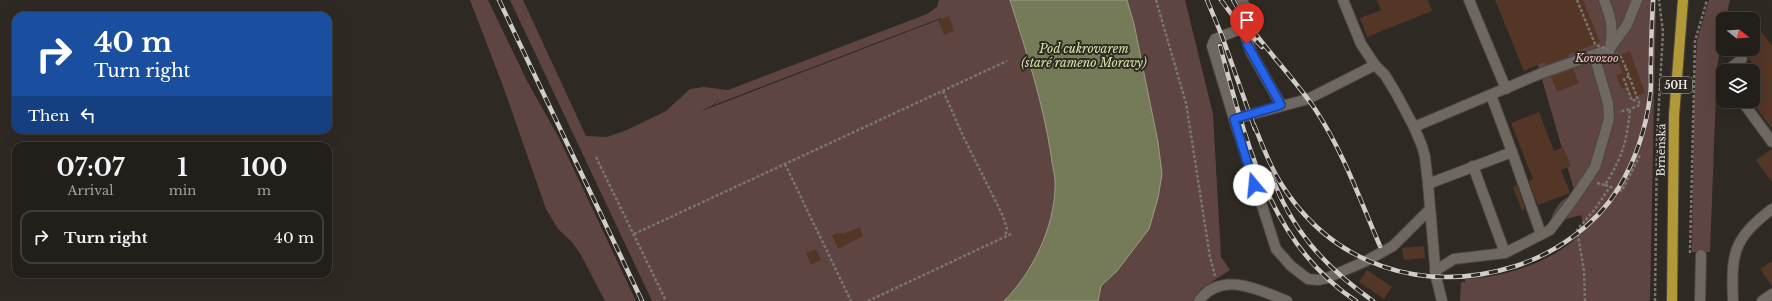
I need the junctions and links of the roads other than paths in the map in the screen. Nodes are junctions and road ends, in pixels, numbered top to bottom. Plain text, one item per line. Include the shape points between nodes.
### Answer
1 (1242, 0) edge
2 (1343, 0) edge
3 (1469, 0) edge
4 (1604, 0) edge
5 (1637, 0) edge
6 (1684, 0) edge
7 (1243, 28) junction
8 (1610, 49) junction
9 (1594, 55) junction
10 (1742, 59) dead end
11 (1736, 64) edge
12 (1375, 65) junction
13 (1506, 89) junction
14 (1492, 95) junction
15 (1281, 105) junction
16 (1747, 108) edge
17 (1234, 119) junction
18 (1414, 127) junction
19 (1772, 142) edge
20 (1512, 152) junction
21 (1473, 166) junction
22 (1428, 184) junction
23 (1772, 209) edge
24 (1429, 210) junction
25 (1541, 234) junction
26 (1505, 253) junction
27 (1702, 255) dead end
28 (1435, 271) junction
29 (1772, 294) edge
30 (1199, 301) edge
31 (1287, 301) edge
32 (1442, 301) edge
33 (1672, 301) edge
34 (1700, 301) edge
35 (1733, 301) edge
36 (1762, 301) edge

1 - 7 street via 1247,13 1247,21
2 - 12 street via 1361,44
3 - 13 street
4 - 8 street via 1611,17
5 - 8 street via 1627,25
6 - 33 main road, Brněnská / 50H via 1674,116
7 - 15 street via 1251,52
7 - 17 street via 1216,39 1212,46
8 - 9 street
9 - 13 street
9 - 25 street via 1608,103 1609,119 1604,143 1596,164 1575,197 1550,230
10 - 11 street
12 - 15 street via 1308,98
12 - 18 street via 1385,75
13 - 14 street
14 - 18 street
14 - 20 street
15 - 17 street
16 - 19 street
17 - 24 street via 1276,249 1291,266 1308,279 1327,278 1393,246
18 - 22 street via 1425,157
20 - 21 street
20 - 25 street
21 - 22 street
21 - 26 street
22 - 24 street
23 - 35 street via 1754,223 1738,244 1733,260
24 - 28 street
25 - 26 street
26 - 28 street via 1454,259
27 - 34 street
28 - 32 street
29 - 36 street
30 - 31 street via 1208,291 1218,286 1237,284

